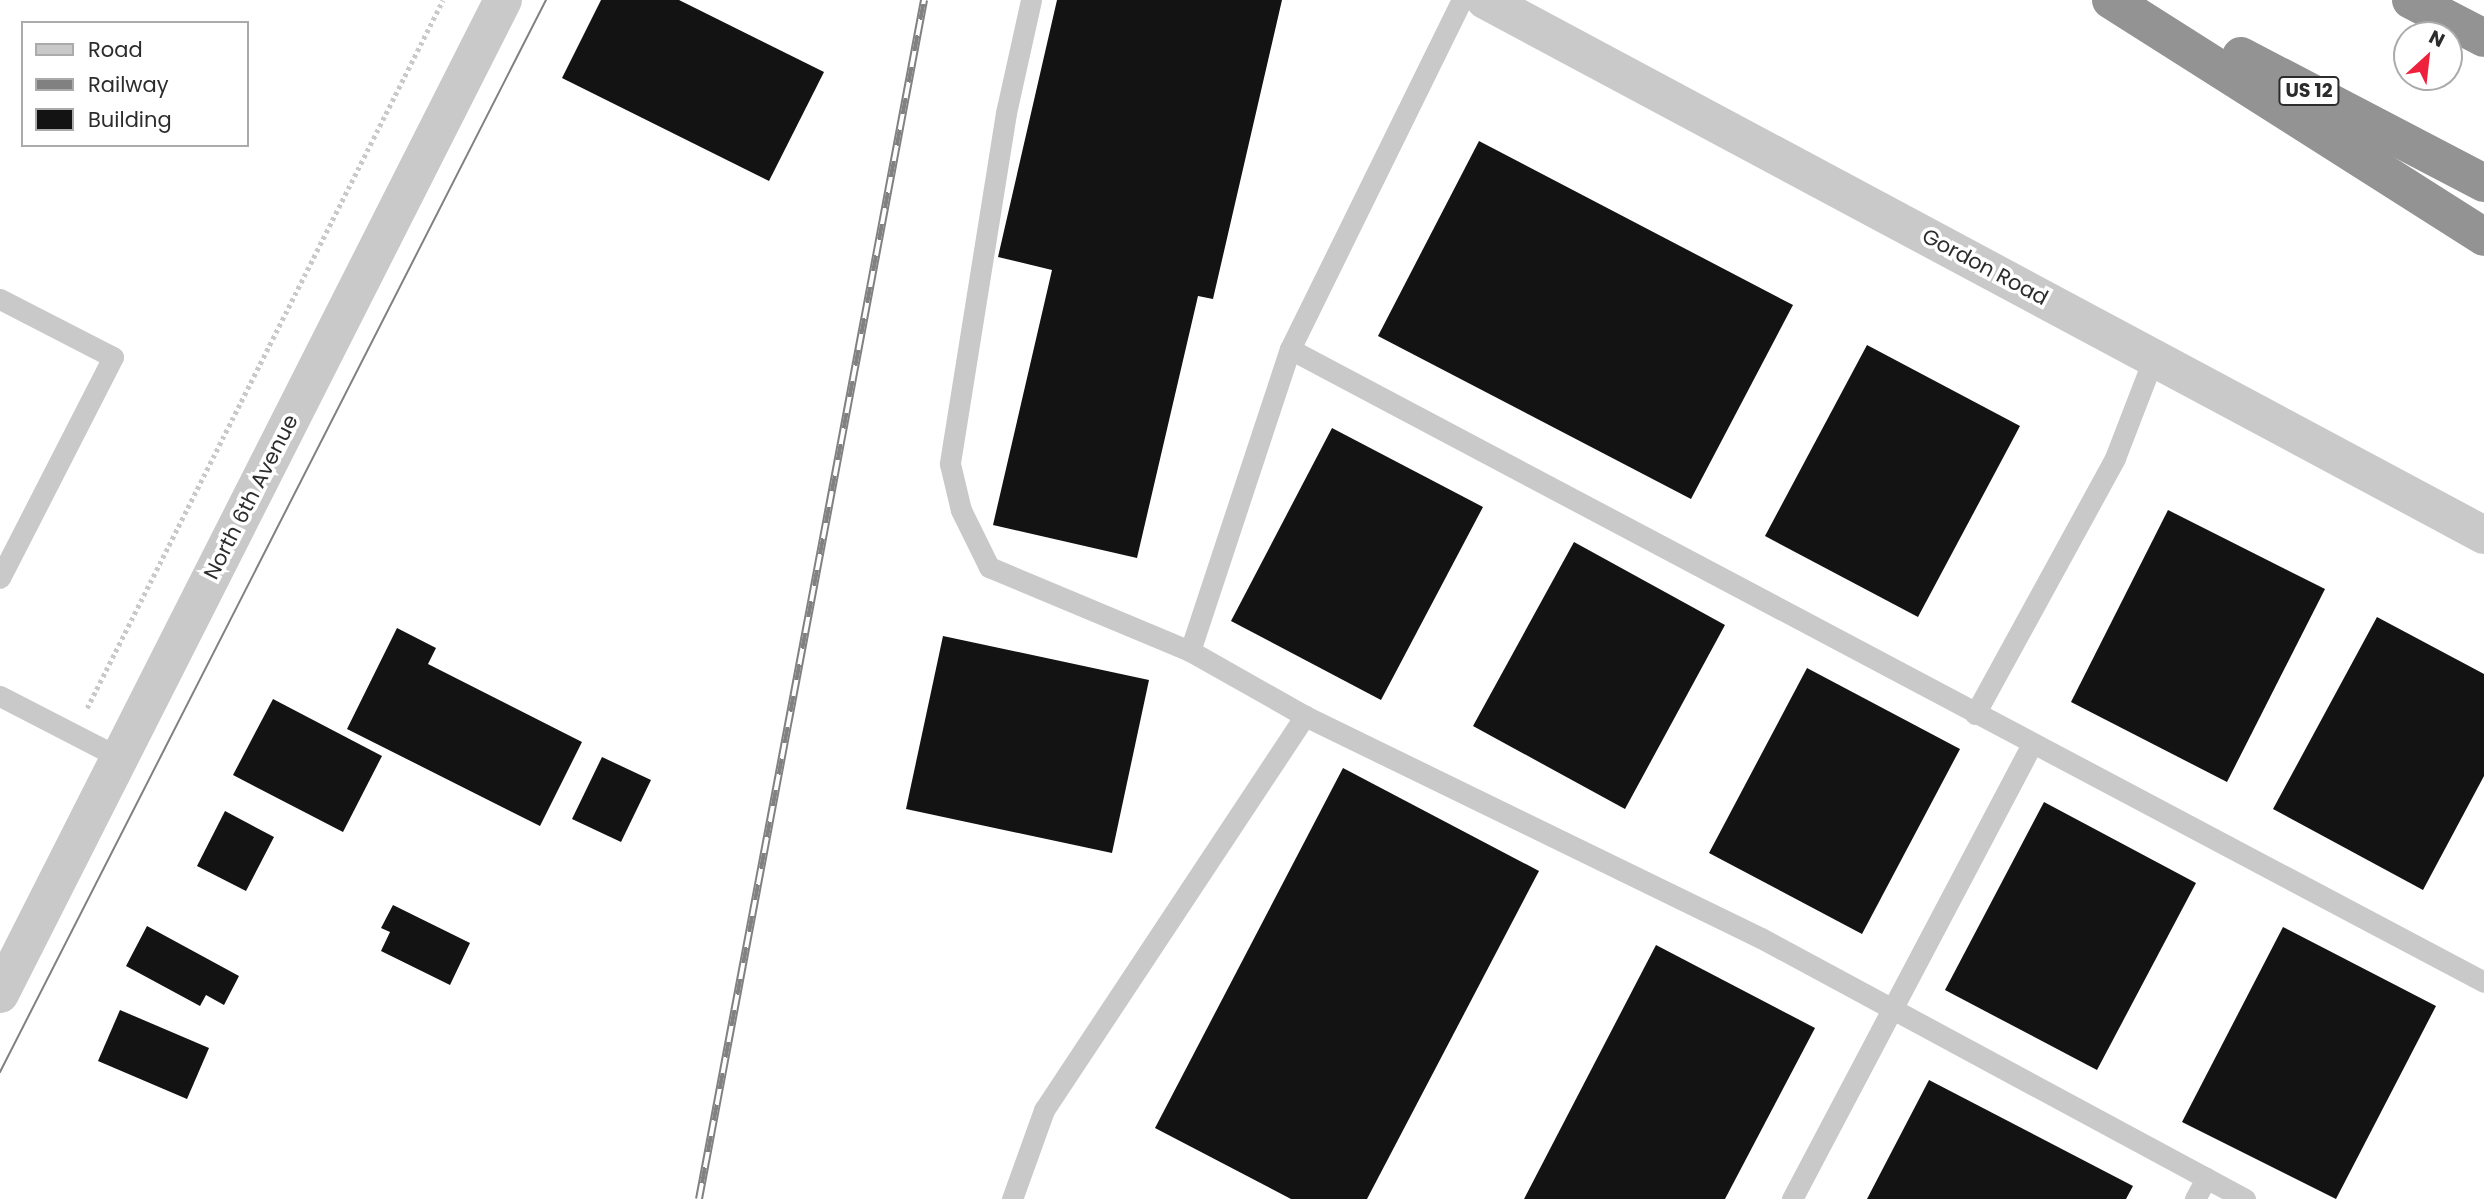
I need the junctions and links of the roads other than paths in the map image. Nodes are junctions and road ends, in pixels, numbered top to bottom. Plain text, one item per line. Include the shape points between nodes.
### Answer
1 (503, 0) edge
2 (1031, 0) edge
3 (1462, 0) edge
4 (1485, 0) edge
5 (2111, 0) edge
6 (2134, 0) edge
7 (2413, 0) edge
8 (2484, 29) edge
9 (2484, 38) edge
10 (2484, 183) edge
11 (2484, 237) edge
12 (0, 299) edge
13 (1290, 349) junction
14 (2154, 357) junction
15 (2484, 535) edge
16 (0, 578) edge
17 (1190, 650) junction
18 (0, 696) edge
19 (1975, 713) junction
20 (1305, 716) junction
21 (2032, 744) junction
22 (120, 758) junction
23 (2484, 982) edge
24 (0, 995) edge
25 (1892, 1009) junction
26 (2206, 1178) junction
27 (1012, 1199) edge
28 (1792, 1199) edge
29 (2195, 1199) edge
30 (2245, 1199) edge

1 - 22 street, North 6th Avenue
2 - 17 lane via 1006,113 950,464 961,510 989,567
3 - 13 lane
4 - 14 street, Gordon Road
5 - 11 highway
6 - 10 highway, US 12
7 - 8 highway
7 - 9 highway
12 - 16 lane via 113,357
13 - 17 lane
13 - 19 lane
14 - 15 street, Gordon Road
14 - 19 lane via 2115,458
17 - 20 lane
18 - 22 lane
19 - 21 lane
20 - 25 lane via 1760,938
20 - 27 lane via 1044,1110
21 - 23 lane
21 - 25 lane
22 - 24 street, North 6th Avenue
25 - 26 lane
25 - 28 lane
26 - 29 lane
26 - 30 lane

